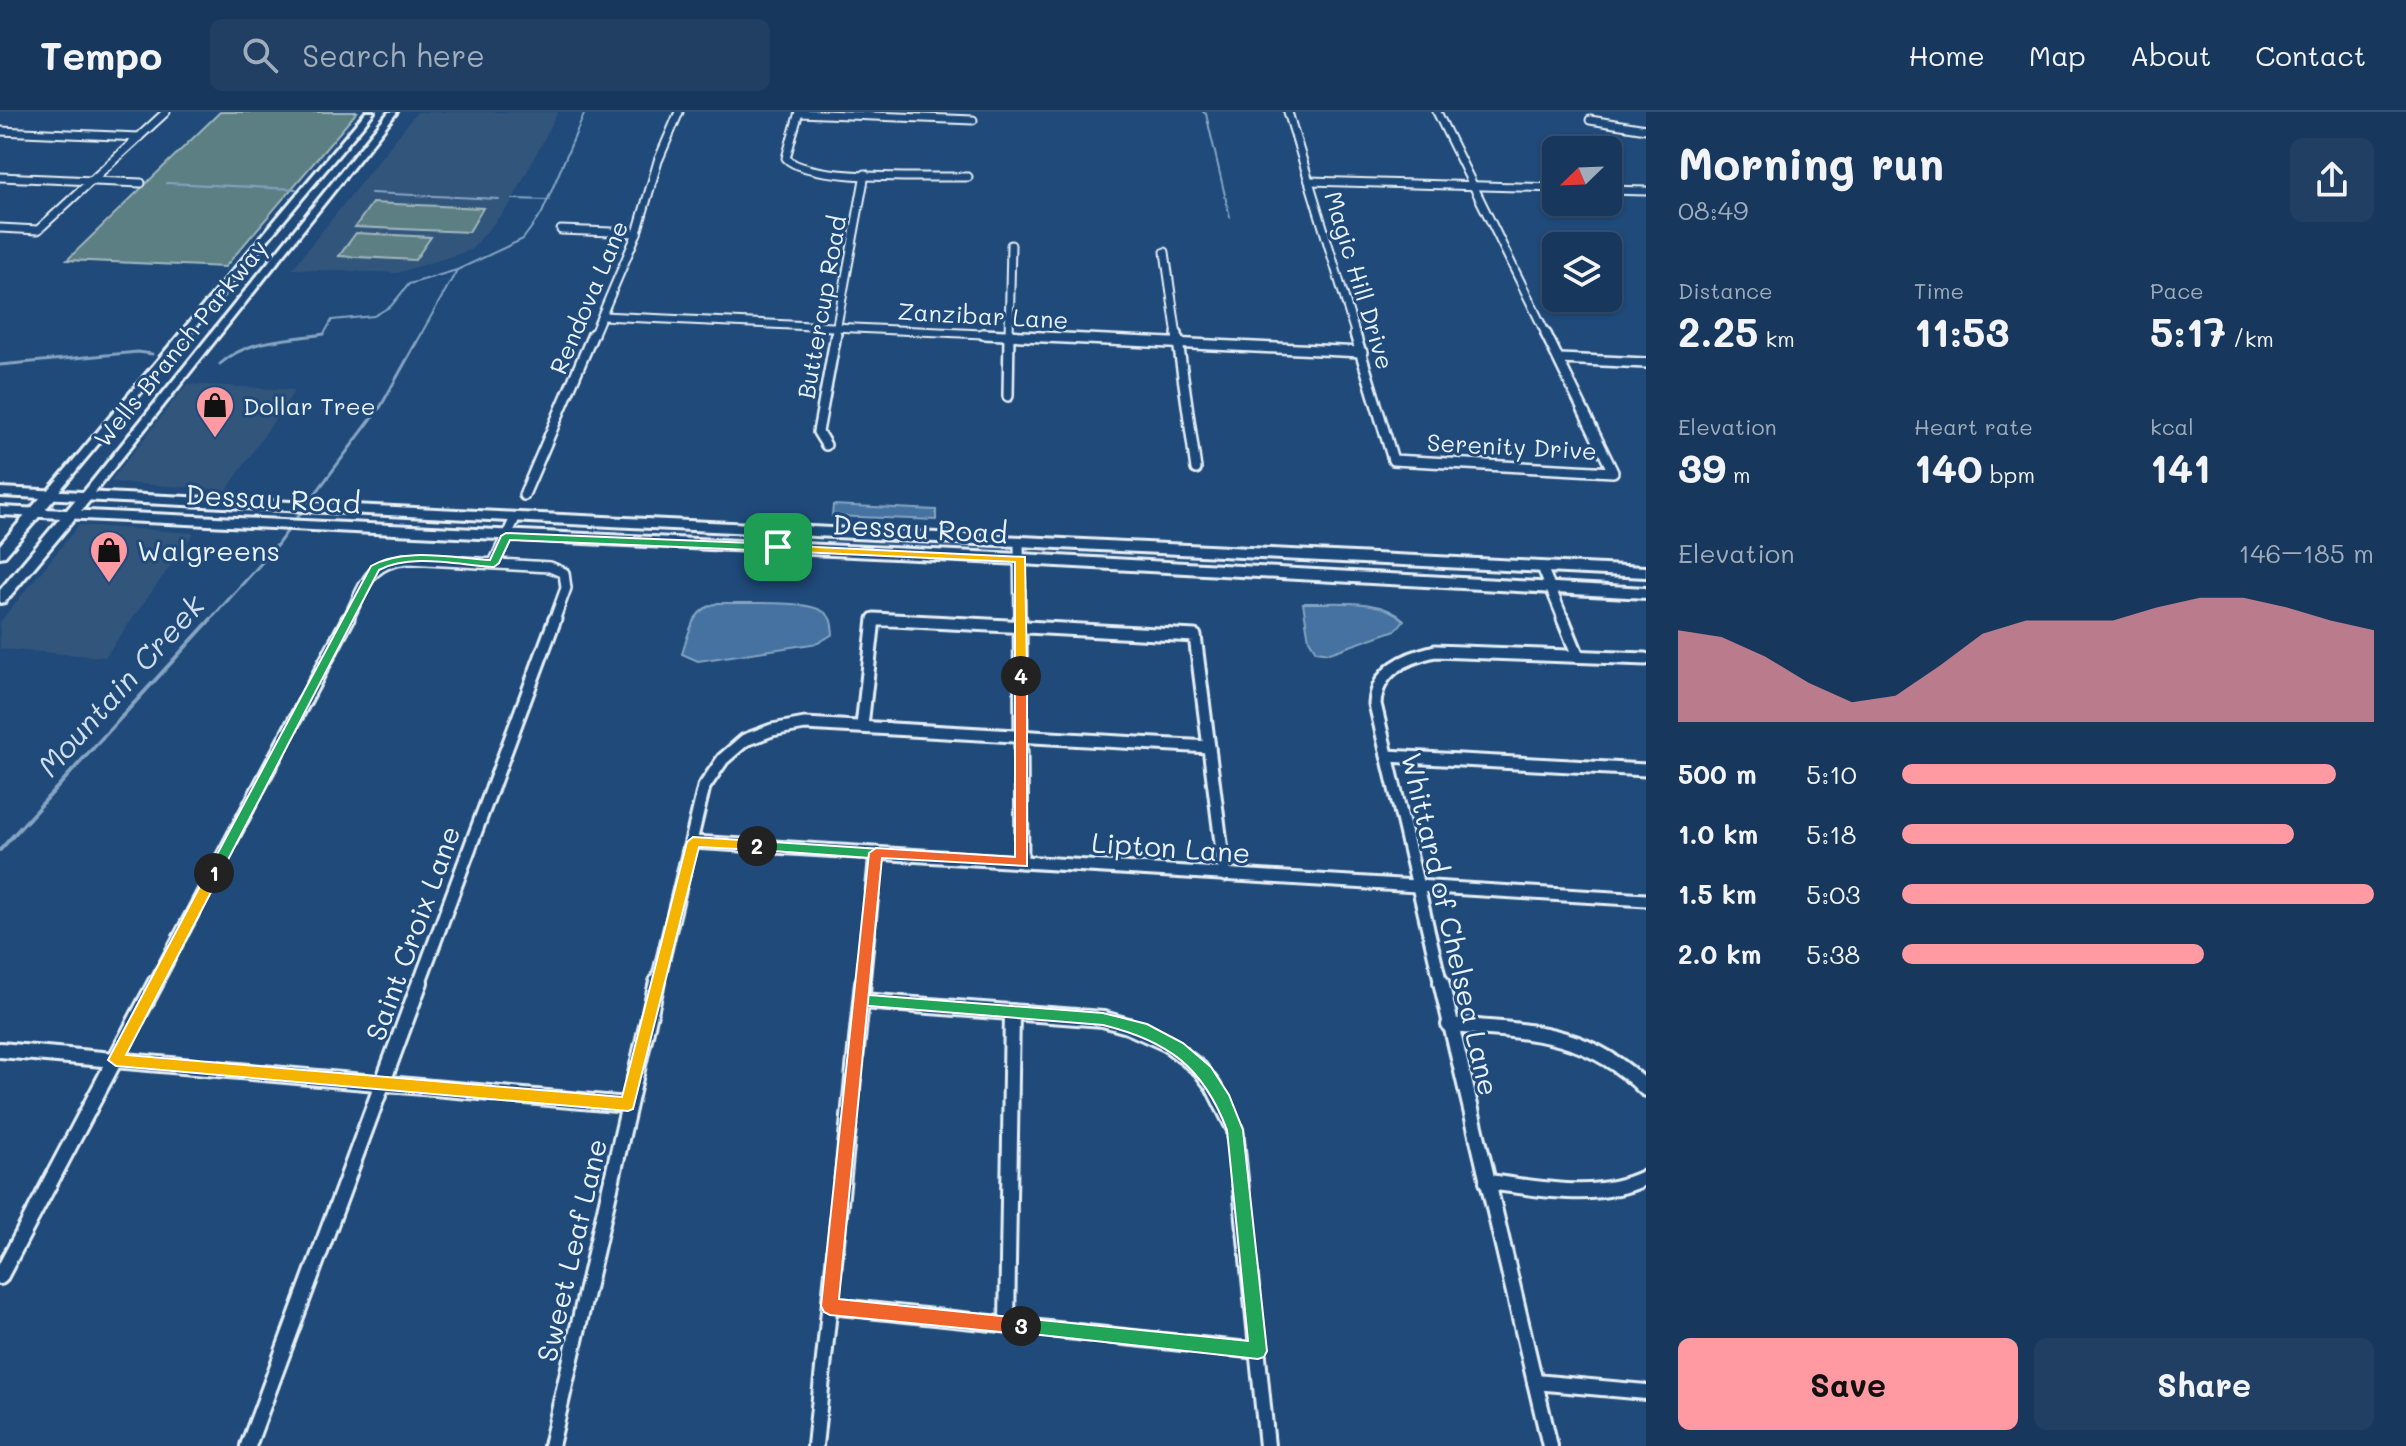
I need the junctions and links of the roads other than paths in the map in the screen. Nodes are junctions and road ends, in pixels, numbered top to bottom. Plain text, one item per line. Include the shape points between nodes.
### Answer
1 (166, 112) edge
2 (370, 112) edge
3 (393, 112) edge
4 (679, 112) edge
5 (1288, 112) edge
6 (1437, 112) edge
7 (799, 113) edge
8 (973, 120) dead end
9 (1590, 120) dead end
10 (1646, 129) edge
11 (0, 131) edge
12 (139, 137) junction
13 (865, 174) junction
14 (0, 177) edge
15 (968, 177) dead end
16 (1309, 181) junction
17 (91, 182) junction
18 (141, 183) dead end
19 (1474, 186) junction
20 (1542, 188) edge
21 (306, 189) junction
22 (330, 190) junction
23 (1622, 190) edge
24 (1646, 191) edge
25 (0, 228) edge
26 (561, 230) dead end
27 (637, 233) junction
28 (1011, 245) dead end
29 (1165, 252) dead end
30 (235, 274) junction
31 (263, 275) junction
32 (602, 316) junction
33 (838, 328) junction
34 (1009, 336) junction
35 (1179, 344) junction
36 (1362, 352) junction
37 (1560, 359) junction
38 (1646, 363) edge
39 (136, 392) junction
40 (167, 395) junction
41 (1008, 396) dead end
42 (826, 445) dead end
43 (1393, 460) joint
44 (1196, 469) dead end
45 (0, 492) edge
46 (51, 494) junction
47 (524, 495) dead end
48 (86, 496) junction
49 (0, 511) edge
50 (35, 512) junction
51 (70, 514) junction
52 (515, 518) junction
53 (506, 536) junction
54 (1020, 551) junction
55 (0, 553) edge
56 (494, 563) junction
57 (1542, 567) junction
58 (1646, 572) edge
59 (1549, 588) junction
60 (1646, 593) edge
61 (0, 599) edge
62 (1021, 627) junction
63 (1578, 656) junction
64 (1646, 659) edge
65 (862, 726) junction
66 (1021, 735) junction
67 (1209, 747) junction
68 (1387, 756) junction
69 (1646, 770) edge
70 (693, 842) junction
71 (876, 853) junction
72 (1022, 862) junction
73 (1225, 875) junction
74 (1417, 887) junction
75 (1646, 900) edge
76 (862, 1001) junction
77 (1012, 1012) junction
78 (1449, 1025) junction
79 (0, 1050) edge
80 (116, 1060) junction
81 (382, 1083) junction
82 (1646, 1089) edge
83 (628, 1105) junction
84 (1646, 1177) edge
85 (1487, 1182) junction
86 (0, 1277) edge
87 (830, 1306) junction
88 (1007, 1325) junction
89 (1258, 1351) junction
90 (1535, 1382) junction
91 (1646, 1392) edge
92 (248, 1446) edge
93 (551, 1446) edge
94 (815, 1446) edge
95 (1267, 1446) edge
96 (1550, 1446) edge

1 - 12 street
2 - 21 street, Wells Branch Parkway
3 - 22 street, Wells Branch Parkway
4 - 27 street, Rendova Lane
5 - 16 street, Magic Hill Drive
6 - 19 street, Serenity Drive
7 - 8 street
7 - 13 street via 786,158 793,166 818,173
9 - 10 street
11 - 12 street
12 - 17 street
13 - 15 street
13 - 33 street, Buttercup Road
14 - 17 street
16 - 19 street
16 - 36 street, Magic Hill Drive
17 - 18 street
17 - 25 street via 38,230
19 - 20 street
19 - 37 street, Serenity Drive
21 - 22 street
21 - 30 street, Wells Branch Parkway
22 - 31 street, Wells Branch Parkway
23 - 24 street
26 - 27 street
27 - 32 street, Rendova Lane
28 - 34 street
29 - 35 street
30 - 31 street
30 - 39 street, Wells Branch Parkway
31 - 40 street, Wells Branch Parkway
32 - 33 street, Zanzibar Lane
32 - 47 street, Rendova Lane
33 - 34 street, Zanzibar Lane
33 - 42 street, Buttercup Road via 818,432
34 - 35 street, Zanzibar Lane
34 - 41 street
35 - 36 street, Zanzibar Lane
35 - 44 street
36 - 43 street, Magic Hill Drive
37 - 38 street
37 - 43 street, Serenity Drive via 1613,472
39 - 40 street
39 - 46 street, Wells Branch Parkway
40 - 48 street, Wells Branch Parkway
45 - 46 main road, Dessau Road
46 - 48 main road, Dessau Road
46 - 50 main road, Wells Branch Parkway
48 - 51 main road, Wells Branch Parkway
48 - 52 main road, Dessau Road
49 - 50 main road, Dessau Road
50 - 51 main road, Dessau Road
50 - 55 main road, Wells Branch Parkway
51 - 53 main road, Dessau Road
51 - 61 main road, Wells Branch Parkway
52 - 53 street
52 - 54 main road, Dessau Road
53 - 54 main road, Dessau Road
53 - 56 street
54 - 57 main road, Dessau Road
54 - 59 main road, Dessau Road
54 - 62 street
56 - 80 street via 408,559 375,568
56 - 81 street, Saint Croix Lane via 550,567 564,573 566,588
57 - 58 main road, Dessau Road
57 - 59 street
59 - 60 main road, Dessau Road
59 - 63 street
62 - 65 street via 874,619
62 - 66 street
62 - 67 street via 1195,636
63 - 64 street, Whittard of Chelsea Lane
63 - 68 street, Whittard of Chelsea Lane via 1451,650 1399,663 1376,690
65 - 66 street, Sweet Leaf Lane
65 - 70 street, Sweet Leaf Lane via 787,726 741,742 717,762 704,787
66 - 67 street, Sweet Leaf Lane
66 - 72 street
67 - 73 street
68 - 69 street
68 - 74 street, Whittard of Chelsea Lane
70 - 71 street, Lipton Lane
70 - 83 street, Sweet Leaf Lane
71 - 72 street, Lipton Lane
71 - 76 street
72 - 73 street, Lipton Lane
73 - 74 street, Lipton Lane
74 - 75 street, Lipton Lane
74 - 78 street, Whittard of Chelsea Lane
76 - 77 street
76 - 87 street
77 - 88 street
77 - 89 street via 1103,1019 1142,1028 1206,1072 1235,1130
78 - 82 street via 1582,1041 1622,1064
78 - 85 street, Whittard of Chelsea Lane
79 - 80 street
80 - 81 street
80 - 86 street
81 - 83 street
81 - 92 street, Saint Croix Lane
83 - 93 street, Sweet Leaf Lane
84 - 85 street via 1608,1191
85 - 90 street, Whittard of Chelsea Lane
87 - 88 street
87 - 94 street
88 - 89 street
89 - 95 street
90 - 91 street
90 - 96 street, Whittard of Chelsea Lane

